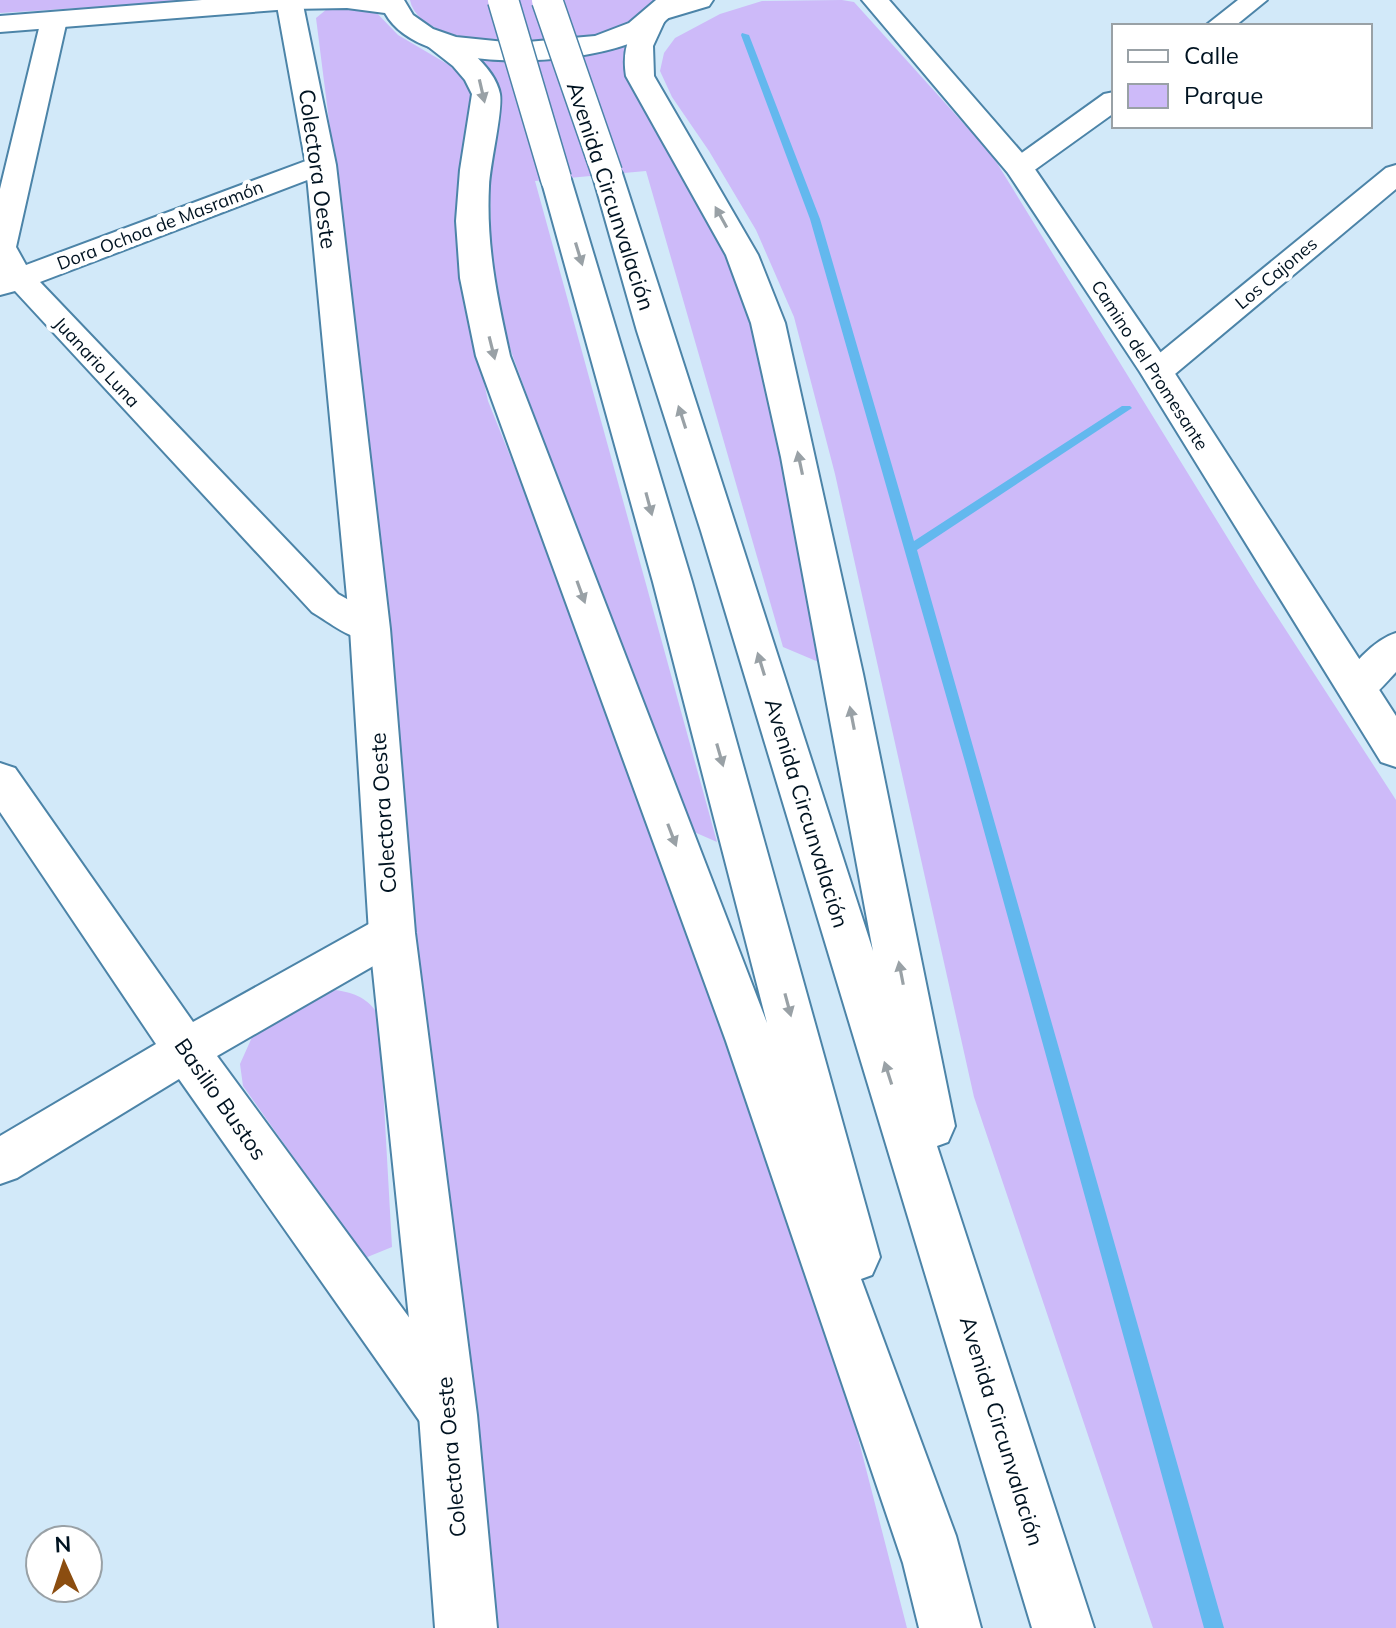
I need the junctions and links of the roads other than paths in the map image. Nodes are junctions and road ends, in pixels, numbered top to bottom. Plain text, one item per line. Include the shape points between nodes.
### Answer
1 (291, 0) edge
2 (503, 0) edge
3 (547, 0) edge
4 (700, 0) edge
5 (875, 0) edge
6 (1254, 0) edge
7 (392, 3) edge
8 (662, 11) edge
9 (54, 20) junction
10 (0, 24) edge
11 (1221, 24) edge
12 (430, 37) junction
13 (1112, 101) edge
14 (321, 165) junction
15 (1019, 168) junction
16 (1396, 174) edge
17 (9, 282) edge
18 (1157, 372) junction
19 (370, 629) junction
20 (1396, 647) edge
21 (1357, 689) junction
22 (1396, 751) edge
23 (0, 779) edge
24 (392, 933) junction
25 (186, 1050) junction
26 (0, 1162) edge
27 (968, 1325) junction
28 (448, 1415) junction
29 (933, 1563) junction
30 (466, 1628) edge
31 (950, 1628) edge
32 (1063, 1628) edge

1 - 7 main road
1 - 9 main road
1 - 14 main road, Colectora Oeste
2 -> 29 main road, Avenida Circunvalación, bridge via 605,340 756,884
27 -> 3 main road, Avenida Circunvalación, bridge via 607,173
4 - 8 main road
5 - 15 main road, Camino del Promesante
6 - 11 street
7 - 12 main road via 407,23
8 - 12 main road via 600,44 542,53 493,52
27 -> 8 main road via 843,674 772,338 742,255 640,76 636,59 638,43
9 - 10 main road
9 - 17 street, Juanario Luna via 1,247
12 -> 29 main road via 463,60 486,94 472,221 476,278 493,356 750,1041
13 - 15 street
14 - 17 street, Dora Ochoa de Masramón
14 - 19 main road, Colectora Oeste
15 - 18 main road, Camino del Promesante
16 - 18 street, Los Cajones
17 - 19 street, Juanario Luna via 325,603
18 - 21 main road, Camino del Promesante
19 - 24 main road, Colectora Oeste
20 - 21 street
21 - 22 main road, Camino del Promesante
23 - 25 street, Basilio Bustos
24 - 25 street
24 - 28 main road, Colectora Oeste
25 - 26 street
25 - 28 street, Basilio Bustos
27 - 32 main road, Avenida Circunvalación
28 - 30 main road, Colectora Oeste
29 - 31 main road, Avenida Circunvalación

